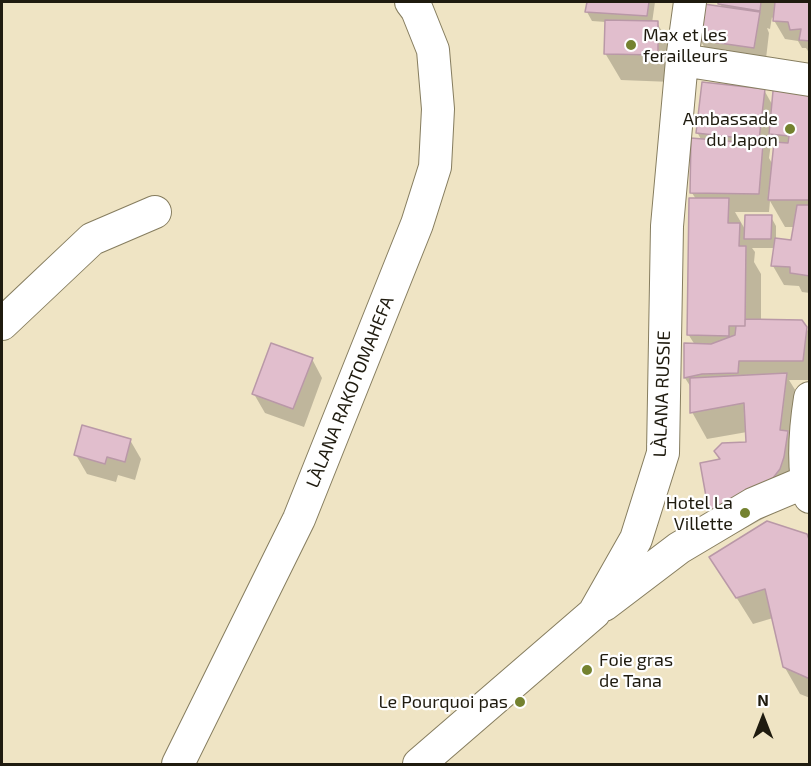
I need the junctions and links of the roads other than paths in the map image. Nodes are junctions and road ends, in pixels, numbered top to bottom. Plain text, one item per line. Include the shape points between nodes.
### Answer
1 (411, 2) edge
2 (690, 2) edge
3 (682, 60) junction
4 (810, 80) edge
5 (155, 212) dead end
6 (2, 324) edge
7 (810, 398) edge
8 (808, 487) edge
9 (594, 613) junction
10 (178, 765) edge
11 (419, 765) edge

1 - 10 street, LÀLANA RAKOTOMAHEFA via 433,50 438,109 435,167 417,224 299,519
2 - 3 street, LÀLANA RUSSIE
3 - 4 street
3 - 9 street, LÀLANA RUSSIE via 667,226 663,453 636,539
5 - 6 street via 92,239
7 - 8 street via 805,456
8 - 9 street via 753,504 679,548
9 - 11 street, LÀLANA RUSSIE

